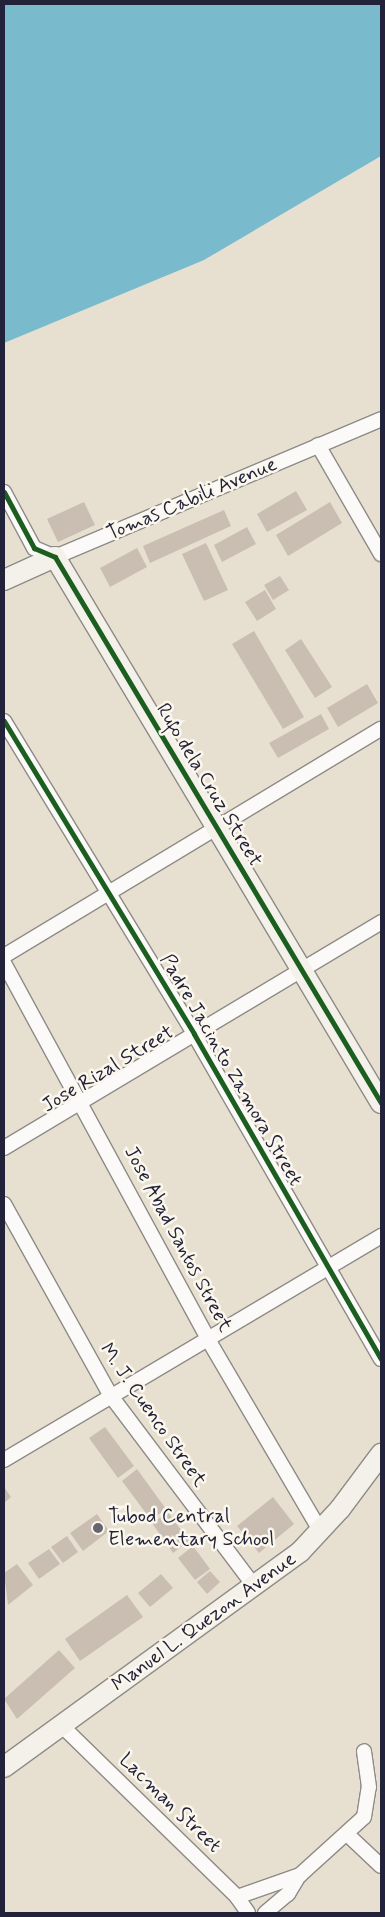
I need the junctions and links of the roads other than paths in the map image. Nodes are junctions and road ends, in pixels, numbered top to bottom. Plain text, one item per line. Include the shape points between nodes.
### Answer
1 (381, 418) edge
2 (318, 445) junction
3 (4, 492) edge
4 (381, 554) edge
5 (56, 557) junction
6 (4, 580) edge
7 (4, 721) edge
8 (381, 729) edge
9 (217, 827) junction
10 (109, 893) junction
11 (381, 922) edge
12 (4, 956) edge
13 (4, 963) edge
14 (303, 968) junction
15 (194, 1034) junction
16 (82, 1102) junction
17 (381, 1102) edge
18 (4, 1148) edge
19 (4, 1204) edge
20 (381, 1236) edge
21 (329, 1268) junction
22 (209, 1341) junction
23 (381, 1359) edge
24 (111, 1396) junction
25 (381, 1454) edge
26 (4, 1460) edge
27 (321, 1532) junction
28 (255, 1587) junction
29 (61, 1725) junction
30 (364, 1751) dead end
31 (4, 1767) edge
32 (348, 1835) junction
33 (381, 1866) edge
34 (300, 1875) junction
35 (238, 1896) junction
36 (248, 1913) edge
37 (265, 1913) edge

1 - 2 street, Tomas Cabili Avenue
2 - 4 street
2 - 5 street, Tomas Cabili Avenue
3 - 5 street via 34,548
5 - 6 street, Tomas Cabili Avenue
5 - 9 street, Rufo dela Cruz Street
7 - 10 street, Padre Jacinto Zamora Street
8 - 9 street
9 - 10 street
9 - 14 street, Rufo dela Cruz Street
10 - 12 street
10 - 15 street, Padre Jacinto Zamora Street
11 - 14 street, Jose Rizal Street
13 - 16 street, Jose Abad Santos Street
14 - 15 street, Jose Rizal Street
14 - 17 street, Rufo dela Cruz Street
15 - 16 street, Jose Rizal Street
15 - 21 street, Padre Jacinto Zamora Street
16 - 18 street, Jose Rizal Street
16 - 22 street, Jose Abad Santos Street
19 - 24 street, M. J. Cuenco Street
20 - 21 street
21 - 22 street
21 - 23 street, Padre Jacinto Zamora Street
22 - 24 street
22 - 27 street, Jose Abad Santos Street
24 - 26 street
24 - 28 street, M. J. Cuenco Street
25 - 27 street, Manuel L. Quezon Avenue
27 - 28 street, Manuel L. Quezon Avenue
28 - 29 street, Manuel L. Quezon Avenue
29 - 31 street, Manuel L. Quezon Avenue
29 - 35 street, Lacman Street
30 - 32 street via 369,1803 364,1817
32 - 33 street
32 - 34 street
34 - 35 street
34 - 37 street via 288,1894
35 - 36 street, Lacman Street

